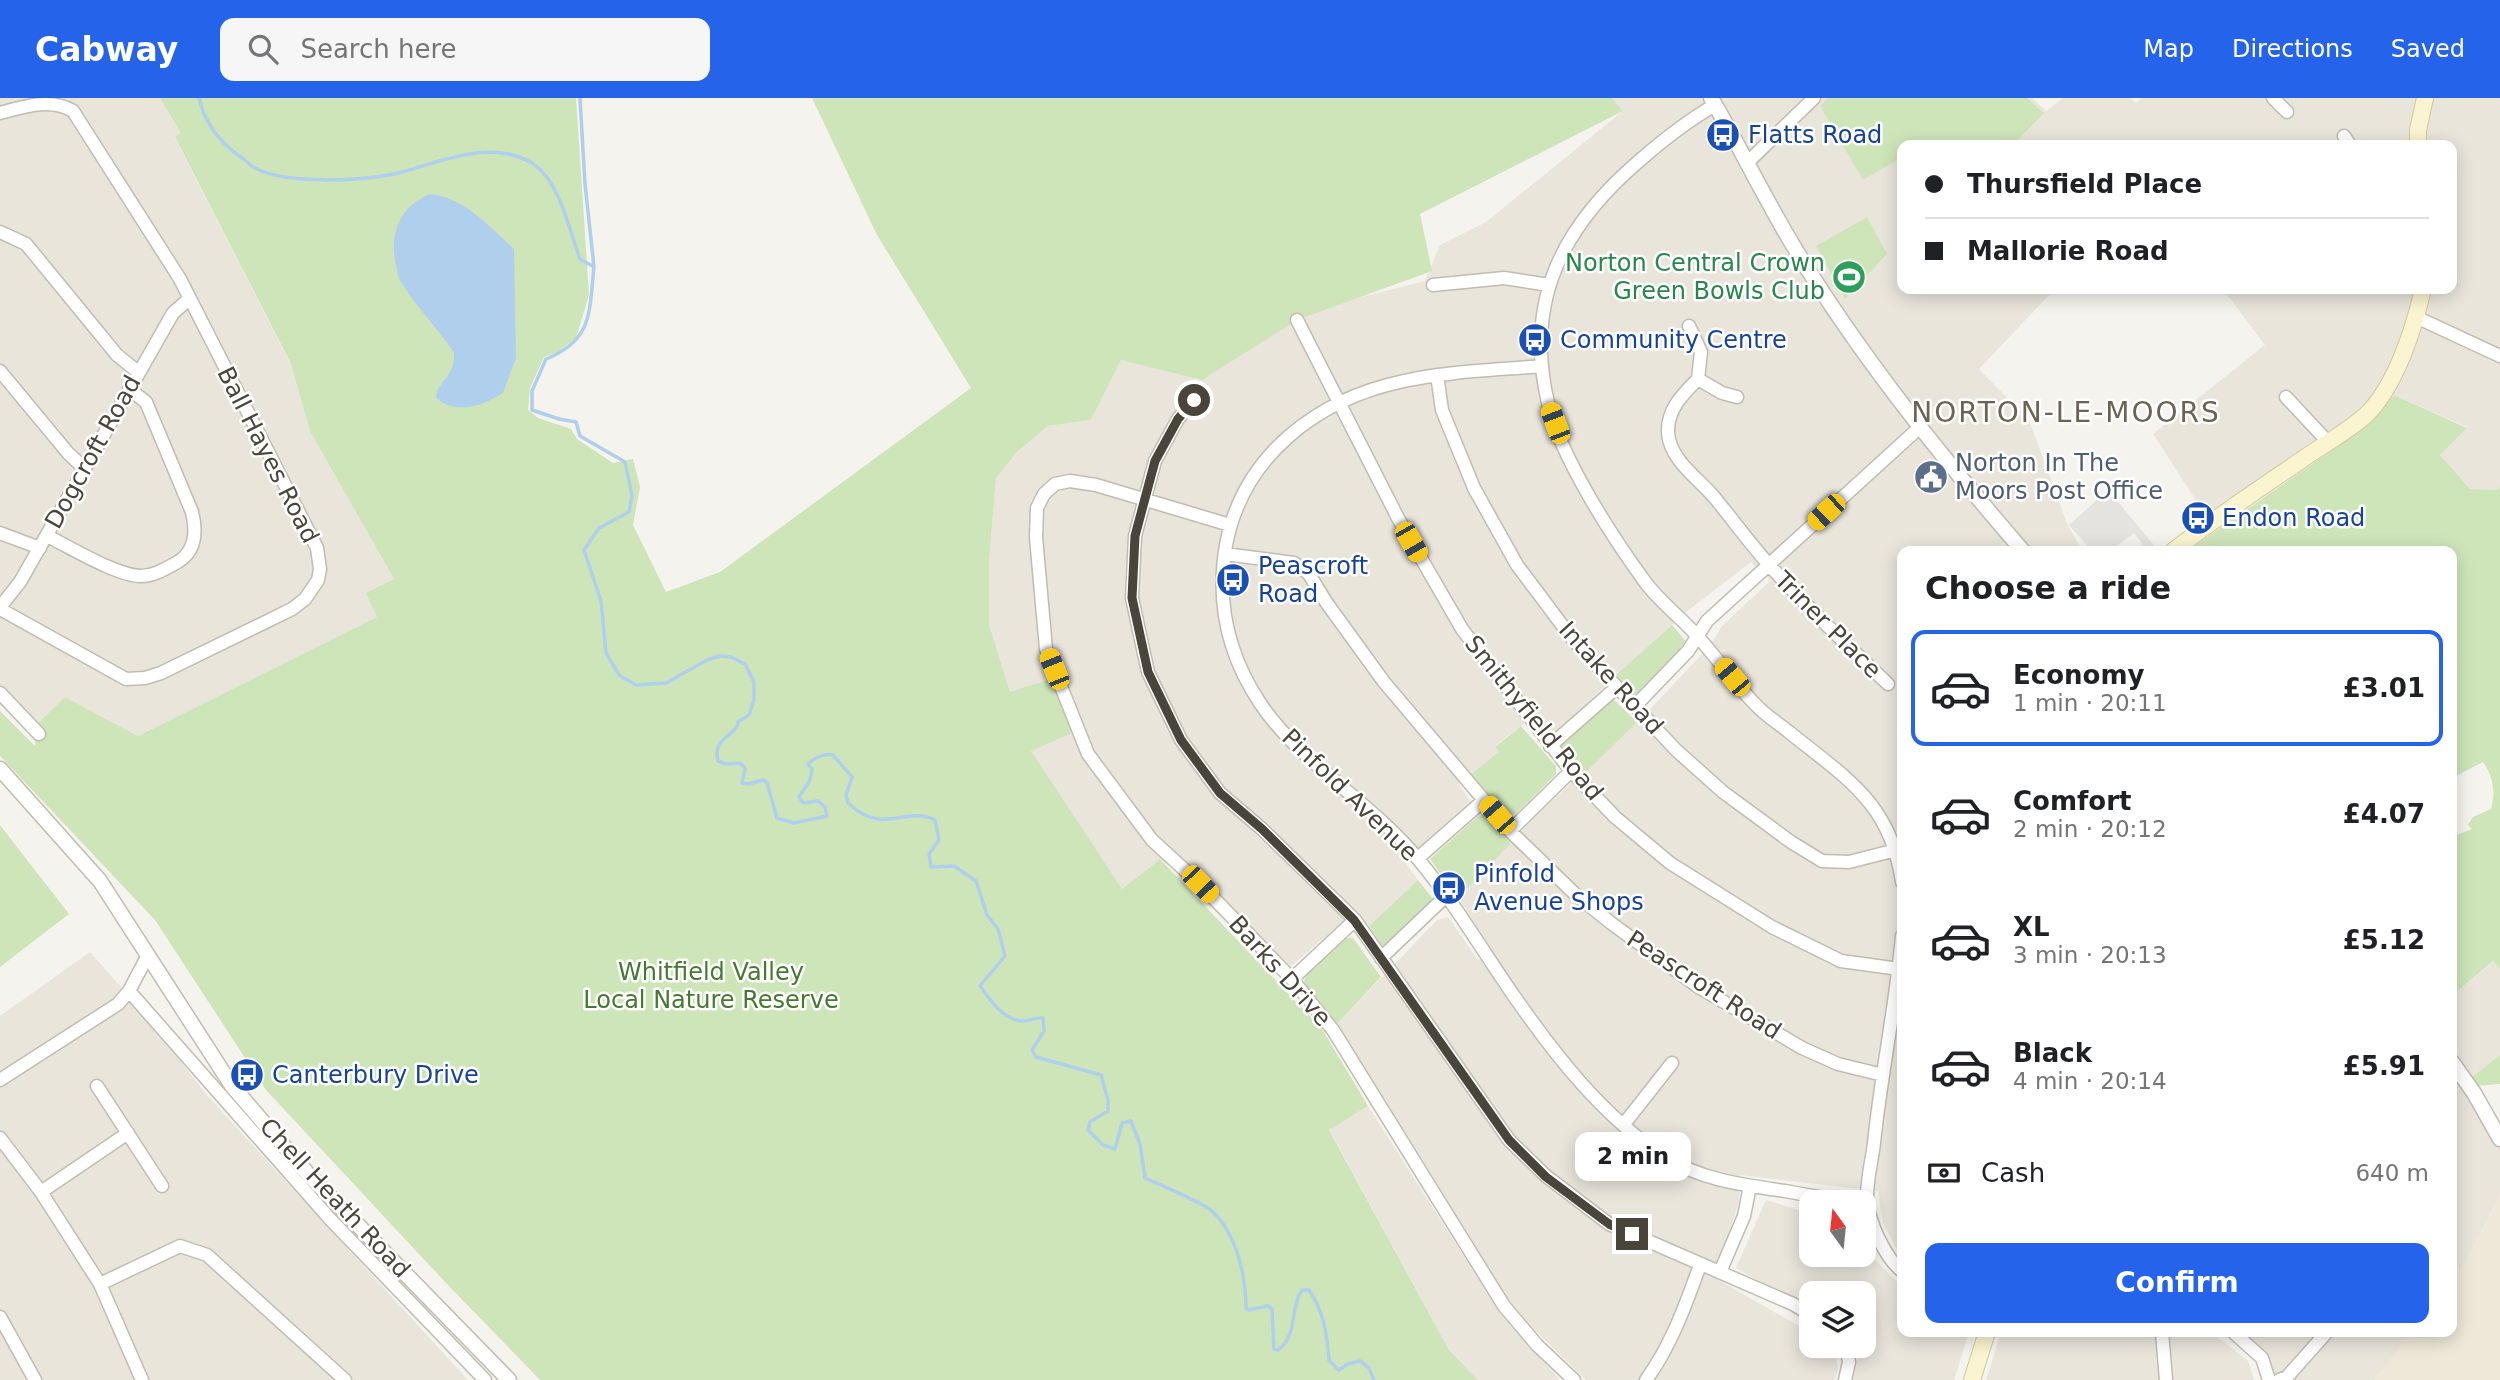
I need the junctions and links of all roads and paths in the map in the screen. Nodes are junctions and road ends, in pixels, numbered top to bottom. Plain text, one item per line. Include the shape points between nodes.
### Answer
1 (1814, 98) edge
2 (2273, 98) edge
3 (2425, 98) edge
4 (55, 99) edge
5 (1713, 102) edge
6 (2287, 112) dead end
7 (0, 113) edge
8 (2418, 140) edge
9 (1748, 162) junction
10 (0, 232) edge
11 (1433, 285) dead end
12 (1549, 285) junction
13 (2422, 294) edge
14 (189, 299) junction
15 (2416, 317) junction
16 (1297, 320) dead end
17 (1689, 326) dead end
18 (2500, 356) edge
19 (1542, 366) junction
20 (0, 371) edge
21 (138, 372) junction
22 (1437, 375) junction
23 (1698, 379) junction
24 (129, 389) junction
25 (1198, 396) dead end
26 (1737, 397) dead end
27 (2286, 397) dead end
28 (1338, 404) junction
29 (1920, 427) junction
30 (2328, 442) junction
31 (85, 468) junction
32 (1144, 500) junction
33 (1230, 525) junction
34 (0, 533) edge
35 (47, 536) junction
36 (2019, 546) edge
37 (2179, 546) edge
38 (40, 548) junction
39 (1224, 554) junction
40 (1769, 565) junction
41 (0, 608) edge
42 (1698, 636) junction
43 (1888, 684) dead end
44 (1617, 687) junction
45 (0, 693) edge
46 (1635, 706) junction
47 (39, 734) dead end
48 (1550, 746) junction
49 (0, 769) edge
50 (1571, 771) junction
51 (1484, 800) junction
52 (1510, 831) junction
53 (1896, 850) junction
54 (1897, 855) edge
55 (1418, 858) junction
56 (1446, 896) junction
57 (1354, 920) junction
58 (147, 957) junction
59 (1381, 958) junction
60 (1897, 969) edge
61 (1292, 979) junction
62 (1897, 982) edge
63 (129, 991) junction
64 (1672, 1063) dead end
65 (2457, 1069) edge
66 (1883, 1075) junction
67 (0, 1080) edge
68 (97, 1086) dead end
69 (1624, 1124) junction
70 (128, 1133) junction
71 (0, 1138) edge
72 (2500, 1139) edge
73 (162, 1186) dead end
74 (1750, 1186) junction
75 (1868, 1190) edge
76 (41, 1192) junction
77 (1799, 1194) edge
78 (1876, 1234) edge
79 (1700, 1265) junction
80 (1897, 1268) edge
81 (1720, 1272) junction
82 (100, 1284) junction
83 (1799, 1308) edge
84 (0, 1317) edge
85 (1985, 1337) edge
86 (2162, 1337) edge
87 (2239, 1337) edge
88 (2318, 1337) edge
89 (1848, 1358) edge
90 (501, 1377) edge
91 (337, 1378) edge
92 (35, 1380) edge
93 (142, 1380) edge
94 (485, 1380) edge
95 (1574, 1380) edge
96 (1646, 1380) edge
97 (1845, 1380) edge
98 (1972, 1380) edge
99 (2166, 1380) edge
100 (2269, 1380) edge
101 (2279, 1380) edge

1 - 9 street
2 - 6 street
3 - 8 main road
4 - 7 street
4 - 14 street, Ball Hayes Road via 74,111
5 - 9 street
5 - 12 street via 1610,186 1579,224
9 - 29 street via 1790,241 1835,311
10 - 21 street via 26,244 117,355
11 - 12 street via 1503,278
12 - 19 street via 1542,321
13 - 15 main road
14 - 21 street, Dogcroft Road via 173,313
14 - 41 street, Ball Hayes Road via 317,548 320,569 313,590 292,609 145,678 126,679
15 - 18 street
15 - 30 main road via 2387,386 2366,414
16 - 28 street, Smithyfield Road
17 - 23 street via 1701,352
19 - 22 street, Pinfold Avenue
19 - 42 street via 1548,405 1587,491 1644,582
20 - 31 street
21 - 24 street, Dogcroft Road
22 - 28 street, Pinfold Avenue via 1367,391
22 - 44 street, Intake Road via 1442,411 1474,488 1517,565 1574,641
23 - 26 street
23 - 40 street, Triner Place via 1670,414 1668,435 1678,460
24 - 31 street, Dogcroft Road
24 - 35 street via 146,402 192,512 195,540 184,559 141,576 125,574
25 - 32 street via 1178,419 1155,461
27 - 30 street
28 - 33 street, Pinfold Avenue via 1279,443 1244,491
28 - 48 street, Smithyfield Road via 1462,629
29 - 36 street
29 - 40 street
30 - 37 main road
31 - 35 street, Dogcroft Road
32 - 33 street, Barks Drive
32 - 57 street via 1135,536 1132,598 1148,672 1181,740 1220,793
32 - 61 street, Barks Drive via 1070,481 1055,484 1044,494 1037,508 1036,537 1046,649 1088,754 1152,840
33 - 39 street, Pinfold Avenue
34 - 38 street
35 - 38 street, Dogcroft Road
38 - 41 street, Dogcroft Road
39 - 51 street, Peascroft Road via 1294,563 1309,574 1384,682
39 - 55 street, Pinfold Avenue via 1222,601 1228,637 1244,677 1263,707 1284,733
40 - 42 street via 1707,621
40 - 43 street, Triner Place
42 - 46 street
42 - 53 street via 1757,707 1869,799
44 - 46 street, Intake Road
44 - 48 street
45 - 47 street
46 - 53 street, Intake Road via 1723,792 1822,861 1849,862
48 - 50 street, Smithyfield Road
49 - 58 street, Chell Heath Road via 100,881
50 - 52 street
50 - 60 street, Smithyfield Road via 1615,817 1670,863 1772,927 1841,961
51 - 52 street, Peascroft Road
51 - 55 street
52 - 66 street, Peascroft Road via 1575,894 1697,986 1802,1048 1838,1064
53 - 54 street
55 - 56 street, Pinfold Avenue
56 - 59 street
56 - 69 street, Pinfold Avenue via 1555,1052
57 - 59 street
57 - 61 street
58 - 63 street
58 - 90 street, Chell Heath Road via 232,1086 308,1174
59 - 79 street via 1509,1140 1546,1177 1609,1224
61 - 95 street, Barks Drive via 1333,1030 1504,1306
62 - 66 street
63 - 67 street via 118,1003
63 - 94 street, Chell Heath Road via 330,1219
64 - 69 street
65 - 72 street
66 - 75 street
68 - 70 street
69 - 74 street, Pinfold Avenue via 1665,1157 1694,1172
70 - 73 street
70 - 76 street
71 - 76 street
74 - 77 street, Pinfold Avenue
74 - 81 street via 1744,1216
76 - 82 street
78 - 80 street
79 - 81 street
79 - 96 street via 1681,1317
81 - 83 street
82 - 91 street via 180,1246 207,1255
82 - 93 street
84 - 92 street
85 - 98 main road
86 - 99 street
87 - 100 street via 2262,1358
88 - 101 street via 2287,1377
89 - 97 street

